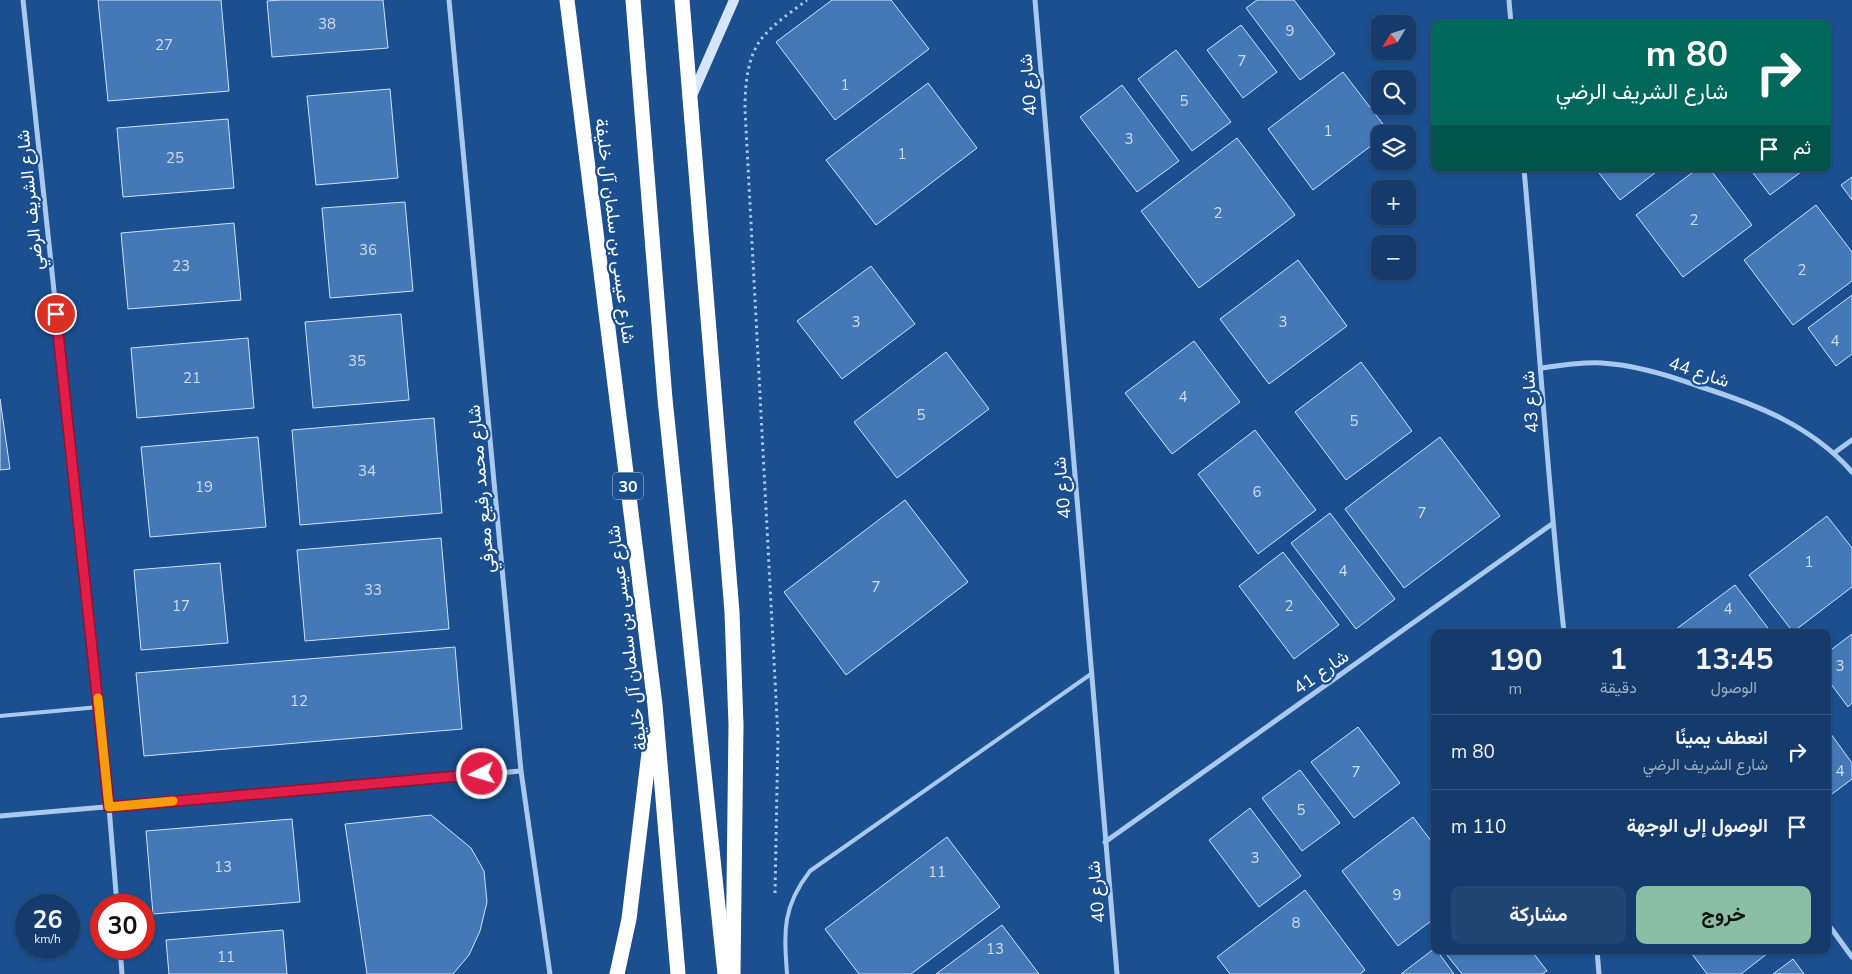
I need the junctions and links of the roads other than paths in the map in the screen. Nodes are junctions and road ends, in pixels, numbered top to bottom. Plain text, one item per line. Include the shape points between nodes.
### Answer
1 (23, 0) edge
2 (450, 0) edge
3 (567, 0) edge
4 (633, 0) edge
5 (682, 0) edge
6 (734, 0) edge
7 (1035, 0) edge
8 (1509, 0) edge
9 (1511, 20) edge
10 (690, 101) junction
11 (1524, 172) edge
12 (1542, 368) junction
13 (1852, 440) edge
14 (1834, 453) junction
15 (1852, 472) edge
16 (1552, 524) junction
17 (1564, 629) edge
18 (1091, 674) junction
19 (655, 704) junction
20 (98, 707) junction
21 (0, 716) edge
22 (521, 771) junction
23 (109, 807) junction
24 (0, 816) edge
25 (1105, 842) junction
26 (116, 894) edge
27 (1831, 928) edge
28 (1597, 954) edge
29 (1852, 957) edge
30 (121, 959) edge
31 (122, 974) edge
32 (550, 974) edge
33 (617, 974) edge
34 (678, 974) edge
35 (725, 974) edge
36 (733, 974) edge
37 (787, 974) edge
38 (1117, 974) edge
39 (1599, 974) edge

1 - 20 street, شارع الشريف الرضي
2 - 22 street, شارع محمد رفيع معرفي
3 - 19 highway, شارع عيسى بن سلمان آل خليفة / 30
4 - 35 highway, شارع عيسى بن سلمان آل خليفة via 665,399
5 - 10 highway
6 - 10 street
7 - 18 street, شارع 40
8 - 9 street
10 - 36 highway via 732,612 736,725
11 - 12 street, شارع 43
12 - 14 street, شارع 44 via 1603,363 1676,378 1785,419
12 - 16 street, شارع 43
13 - 14 street
14 - 15 street, شارع 44
16 - 17 street, شارع 43
16 - 25 street, شارع 41
18 - 25 street, شارع 40
18 - 37 lane via 810,871 790,901 784,926
19 - 33 highway via 629,919
19 - 34 highway, شارع عيسى بن سلمان آل خليفة / 30
20 - 21 lane
20 - 23 street, شارع الشريف الرضي
22 - 23 street
22 - 32 street, شارع محمد رفيع معرفي
23 - 24 street
23 - 26 street, شارع الشريف الرضي
25 - 38 street, شارع 40
27 - 29 street
28 - 39 street
30 - 31 street

